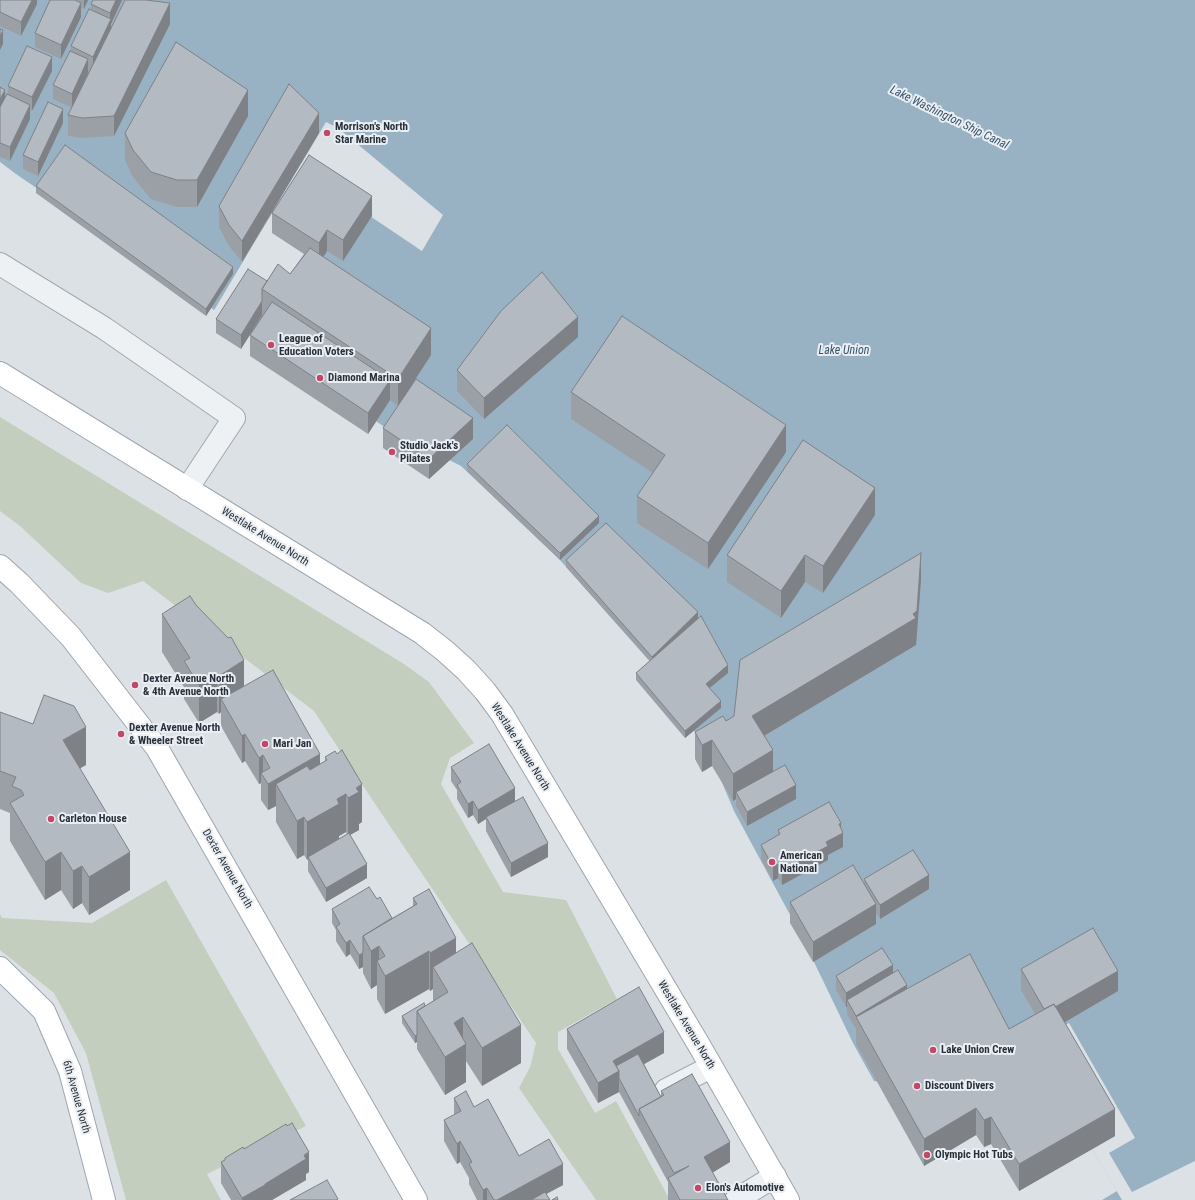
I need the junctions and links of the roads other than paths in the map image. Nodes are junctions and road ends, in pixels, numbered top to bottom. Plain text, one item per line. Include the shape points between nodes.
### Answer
1 (0, 264) edge
2 (0, 373) edge
3 (187, 489) junction
4 (0, 566) edge
5 (0, 968) edge
6 (711, 1067) junction
7 (665, 1090) edge
8 (775, 1176) junction
9 (104, 1200) edge
10 (416, 1200) edge
11 (736, 1200) edge
12 (788, 1200) edge

1 - 3 lane via 104,328 234,418
2 - 3 main road, Westlake Avenue North
3 - 6 main road, Westlake Avenue North via 422,633 466,670 502,714
4 - 10 main road, Dexter Avenue North via 71,636 157,748
5 - 9 main road, 6th Avenue North via 44,1011 70,1071
6 - 7 lane
6 - 8 main road, Westlake Avenue North
8 - 11 lane
8 - 12 main road, Westlake Avenue North

